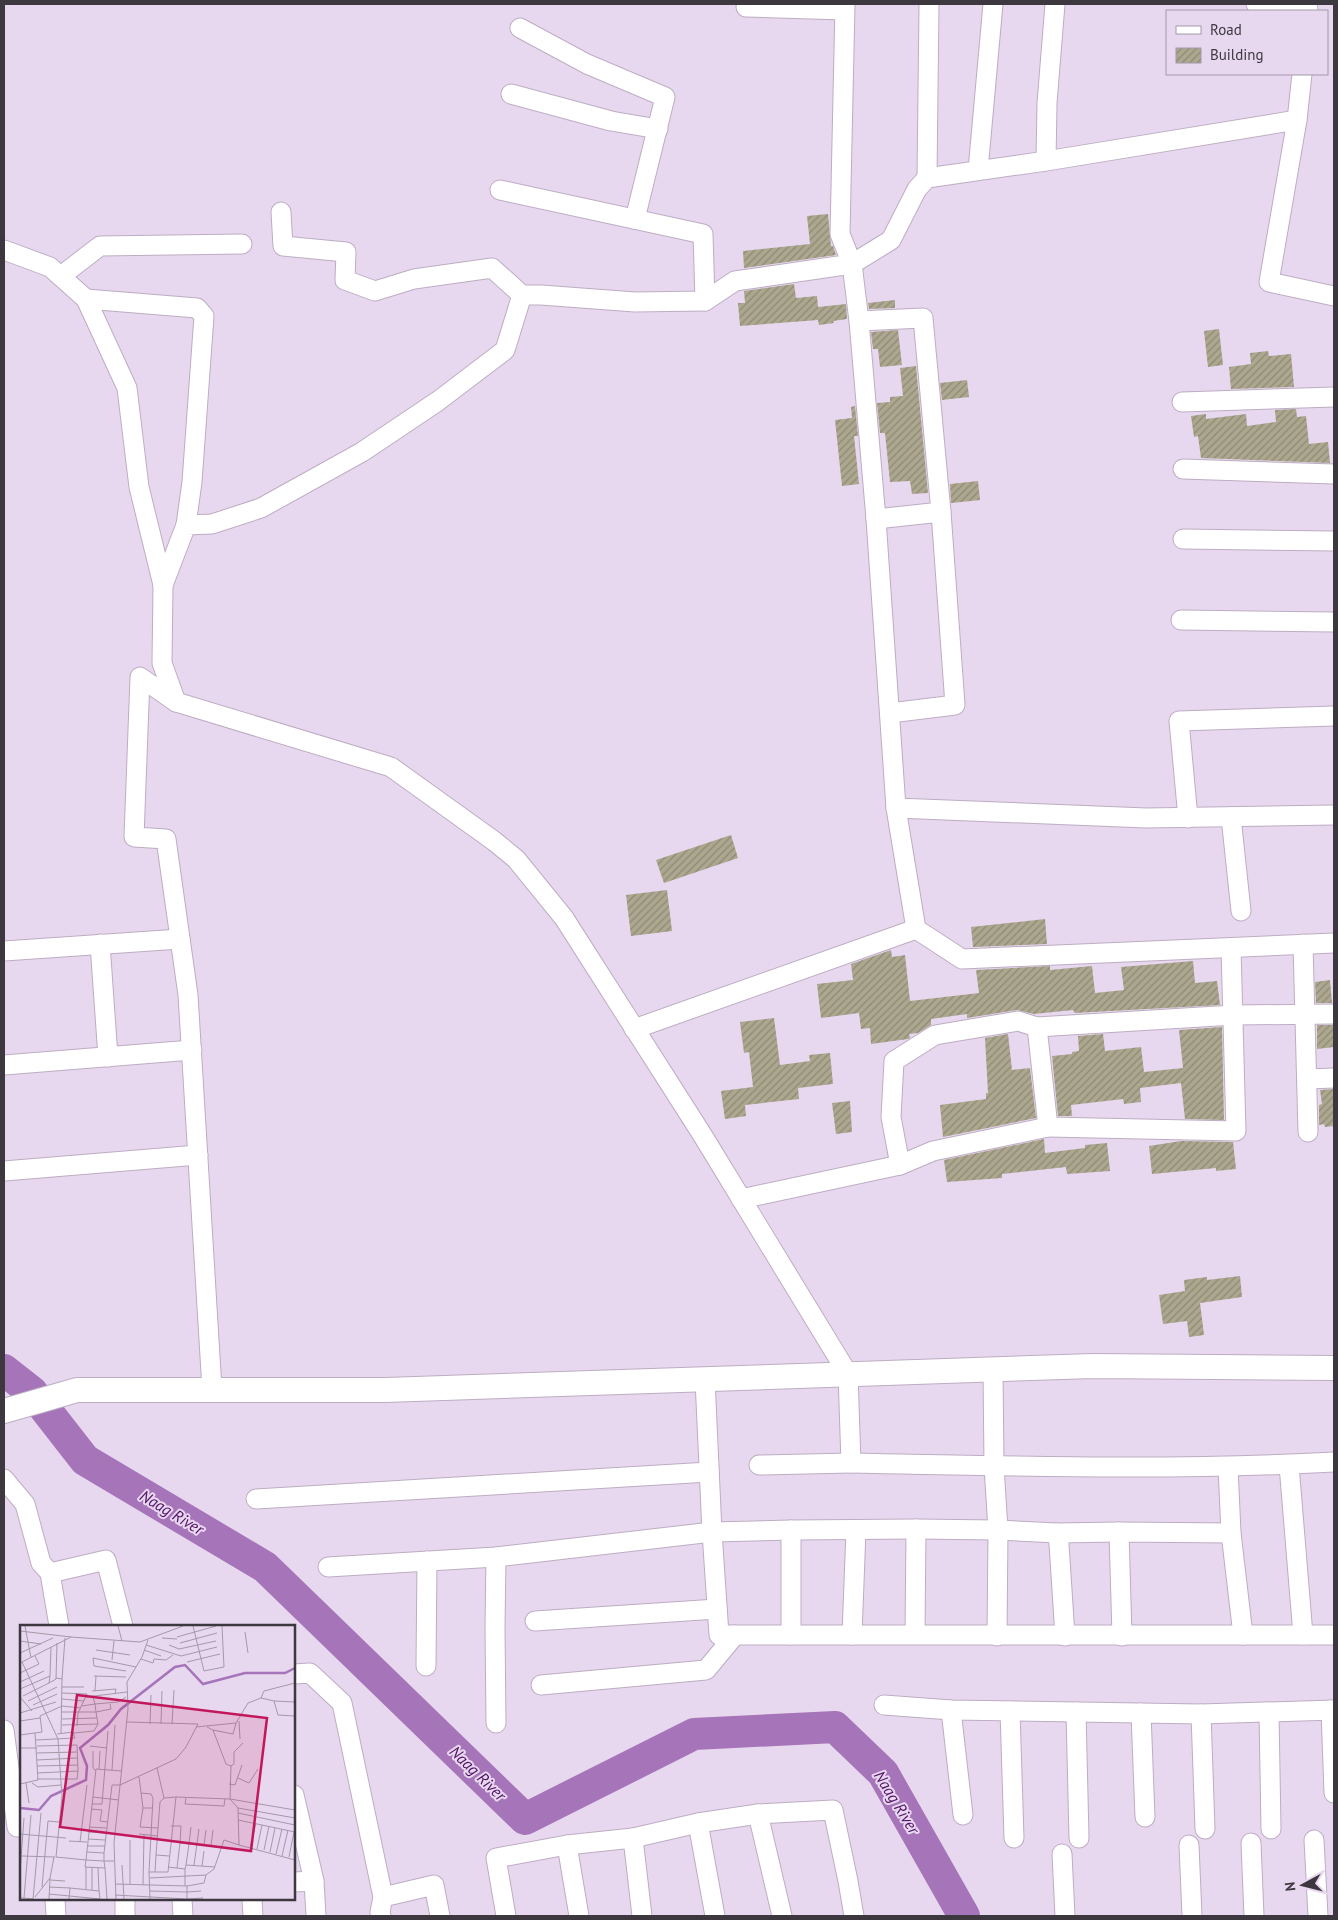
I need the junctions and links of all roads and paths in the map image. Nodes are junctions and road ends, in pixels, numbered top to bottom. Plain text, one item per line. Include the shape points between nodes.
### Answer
1 (929, 4) edge
2 (993, 4) edge
3 (1055, 4) edge
4 (1256, 4) edge
5 (746, 7) dead end
6 (845, 7) edge
7 (1308, 8) edge
8 (520, 28) dead end
9 (1302, 75) edge
10 (511, 94) dead end
11 (1297, 120) junction
12 (658, 129) junction
13 (1046, 161) junction
14 (978, 170) junction
15 (927, 178) junction
16 (500, 190) dead end
17 (281, 212) dead end
18 (634, 219) junction
19 (242, 244) dead end
20 (4, 250) edge
21 (852, 264) junction
22 (61, 276) junction
23 (522, 295) junction
24 (1334, 296) edge
25 (86, 299) junction
26 (705, 301) junction
27 (859, 321) junction
28 (1334, 397) edge
29 (1182, 402) dead end
30 (1183, 469) dead end
31 (1334, 474) edge
32 (941, 512) junction
33 (876, 519) junction
34 (186, 525) junction
35 (1183, 539) dead end
36 (1334, 541) edge
37 (163, 585) junction
38 (1181, 620) dead end
39 (1334, 622) edge
40 (176, 702) junction
41 (890, 712) junction
42 (1334, 716) edge
43 (896, 808) junction
44 (1334, 815) edge
45 (1231, 817) junction
46 (1188, 818) junction
47 (1241, 911) dead end
48 (916, 929) junction
49 (180, 939) junction
50 (100, 944) junction
51 (1303, 944) junction
52 (1334, 944) edge
53 (1231, 948) junction
54 (4, 951) edge
55 (1334, 1014) edge
56 (1234, 1015) junction
57 (1305, 1016) junction
58 (1038, 1027) junction
59 (634, 1029) junction
60 (192, 1050) junction
61 (108, 1057) junction
62 (4, 1065) edge
63 (1334, 1078) edge
64 (1307, 1079) junction
65 (1048, 1127) junction
66 (1308, 1132) dead end
67 (198, 1155) junction
68 (900, 1165) junction
69 (4, 1171) edge
70 (741, 1199) junction
71 (1334, 1368) edge
72 (993, 1369) junction
73 (848, 1374) junction
74 (705, 1379) junction
75 (212, 1389) junction
76 (4, 1411) edge
77 (1334, 1462) edge
78 (851, 1463) junction
79 (759, 1465) dead end
80 (1289, 1465) junction
81 (994, 1466) junction
82 (1228, 1466) junction
83 (709, 1472) junction
84 (4, 1479) edge
85 (256, 1498) dead end
86 (916, 1529) junction
87 (791, 1530) junction
88 (856, 1530) junction
89 (998, 1530) junction
90 (712, 1532) junction
91 (1119, 1532) junction
92 (1057, 1533) junction
93 (1231, 1533) junction
94 (496, 1557) junction
95 (427, 1561) junction
96 (328, 1567) dead end
97 (50, 1573) junction
98 (717, 1609) junction
99 (535, 1621) dead end
100 (59, 1625) edge
101 (123, 1625) edge
102 (915, 1634) junction
103 (735, 1635) junction
104 (792, 1635) junction
105 (1243, 1635) junction
106 (1303, 1635) junction
107 (1334, 1635) edge
108 (852, 1636) junction
109 (997, 1636) junction
110 (1065, 1636) junction
111 (1122, 1636) junction
112 (426, 1666) dead end
113 (295, 1674) edge
114 (541, 1685) dead end
115 (884, 1705) dead end
116 (952, 1710) junction
117 (1333, 1710) edge
118 (1010, 1711) junction
119 (1076, 1712) junction
120 (1141, 1713) junction
121 (1269, 1713) junction
122 (1201, 1714) junction
123 (496, 1723) dead end
124 (4, 1730) edge
125 (14, 1749) edge
126 (1334, 1793) edge
127 (295, 1799) edge
128 (758, 1814) junction
129 (963, 1815) dead end
130 (1145, 1817) dead end
131 (698, 1823) junction
132 (14, 1826) edge
133 (1205, 1829) dead end
134 (1272, 1829) dead end
135 (633, 1838) junction
136 (1014, 1838) dead end
137 (1079, 1838) dead end
138 (1314, 1840) dead end
139 (1251, 1843) dead end
140 (567, 1845) junction
141 (1189, 1845) dead end
142 (1062, 1854) dead end
143 (314, 1881) junction
144 (295, 1882) edge
145 (383, 1897) junction
146 (55, 1900) edge
147 (125, 1900) edge
148 (182, 1900) edge
149 (252, 1900) edge
150 (56, 1916) edge
151 (125, 1916) edge
152 (183, 1916) edge
153 (253, 1916) edge
154 (316, 1916) edge
155 (381, 1916) edge
156 (440, 1916) edge
157 (506, 1916) edge
158 (579, 1916) edge
159 (642, 1916) edge
160 (715, 1916) edge
161 (782, 1916) edge
162 (854, 1916) edge
163 (1065, 1916) edge
164 (1192, 1916) edge
165 (1254, 1916) edge
166 (1318, 1916) edge

1 - 15 street
2 - 14 street
3 - 13 street
4 - 7 street
5 - 6 street
6 - 21 street via 840,234
8 - 12 street via 587,64 665,97
9 - 11 street
10 - 12 street via 611,121
11 - 13 street
11 - 24 street via 1269,282
12 - 18 street
13 - 14 street
14 - 15 street
15 - 21 street via 917,189 891,240
16 - 18 street
17 - 23 street via 283,246 346,252 345,280 375,291 414,279 492,268
18 - 26 street via 703,234
19 - 22 street via 100,246
20 - 22 street via 50,267
21 - 26 street via 736,281
21 - 27 street
22 - 25 street
23 - 26 street via 634,302
23 - 34 street via 505,350 438,401 362,452 261,508 212,524
25 - 34 street via 197,308 204,316
25 - 37 street via 127,388 139,487
27 - 32 street via 923,318
27 - 33 street
28 - 29 street
30 - 31 street
32 - 33 street
32 - 41 street via 955,705
33 - 41 street
34 - 37 street
35 - 36 street
37 - 40 street via 162,663
38 - 39 street
40 - 49 street via 140,677 134,838 166,839
40 - 59 street via 391,767 516,859 564,918
41 - 43 street
42 - 46 street via 1179,721
43 - 46 street
43 - 48 street
44 - 45 street
45 - 46 street
45 - 47 street
48 - 53 street via 962,959
48 - 59 street
49 - 50 street
49 - 60 street
50 - 54 street
50 - 61 street
51 - 52 street
51 - 53 street
51 - 57 street
53 - 56 street
55 - 57 street
56 - 57 street
56 - 58 street
56 - 65 street via 1236,1131
57 - 64 street
58 - 65 street
58 - 68 street via 1018,1022 935,1035 894,1061 891,1117
59 - 70 street
60 - 61 street
60 - 67 street
61 - 62 street
63 - 64 street
64 - 66 street
65 - 68 street via 933,1151
67 - 69 street
67 - 75 street
68 - 70 street
70 - 73 street
71 - 72 street via 1093,1366
72 - 73 street
72 - 81 street
73 - 74 street
73 - 78 street
74 - 75 street via 386,1390
74 - 83 street
75 - 76 street via 77,1390
77 - 80 street
78 - 79 street
78 - 81 street
80 - 82 street
80 - 106 street
81 - 82 street
81 - 89 street
82 - 93 street
83 - 85 street
83 - 90 street
84 - 97 street via 25,1504 41,1563
86 - 88 street
86 - 89 street
86 - 102 street
87 - 88 street
87 - 90 street
87 - 104 street
88 - 108 street
89 - 92 street
89 - 109 street
90 - 94 street
90 - 98 street
91 - 92 street
91 - 93 street
91 - 111 street
92 - 110 street
93 - 105 street
94 - 95 street
94 - 123 street
95 - 96 street
95 - 112 street
97 - 100 street
97 - 101 street via 106,1560
98 - 99 street
98 - 103 street via 719,1634
102 - 108 street
102 - 109 street
103 - 104 street
103 - 114 street via 706,1670
104 - 108 street
105 - 106 street
105 - 111 street
106 - 107 street
109 - 110 street
110 - 111 street
113 - 145 street via 310,1673 342,1703
115 - 116 street
116 - 118 street
116 - 129 street
117 - 121 street
117 - 126 street
118 - 119 street
118 - 136 street
119 - 120 street
119 - 137 street
120 - 122 street
120 - 130 street
121 - 122 street
121 - 134 street
122 - 133 street
124 - 125 street
125 - 132 street
127 - 143 street
128 - 131 street
128 - 161 street
128 - 162 street via 833,1810
131 - 135 street
131 - 160 street
135 - 140 street
135 - 159 street
138 - 166 street
139 - 165 street
140 - 157 street via 496,1858
140 - 158 street
141 - 164 street
142 - 163 street
143 - 144 street
143 - 154 street
145 - 155 street
145 - 156 street via 434,1885
146 - 150 street
147 - 151 street
148 - 152 street
149 - 153 street

